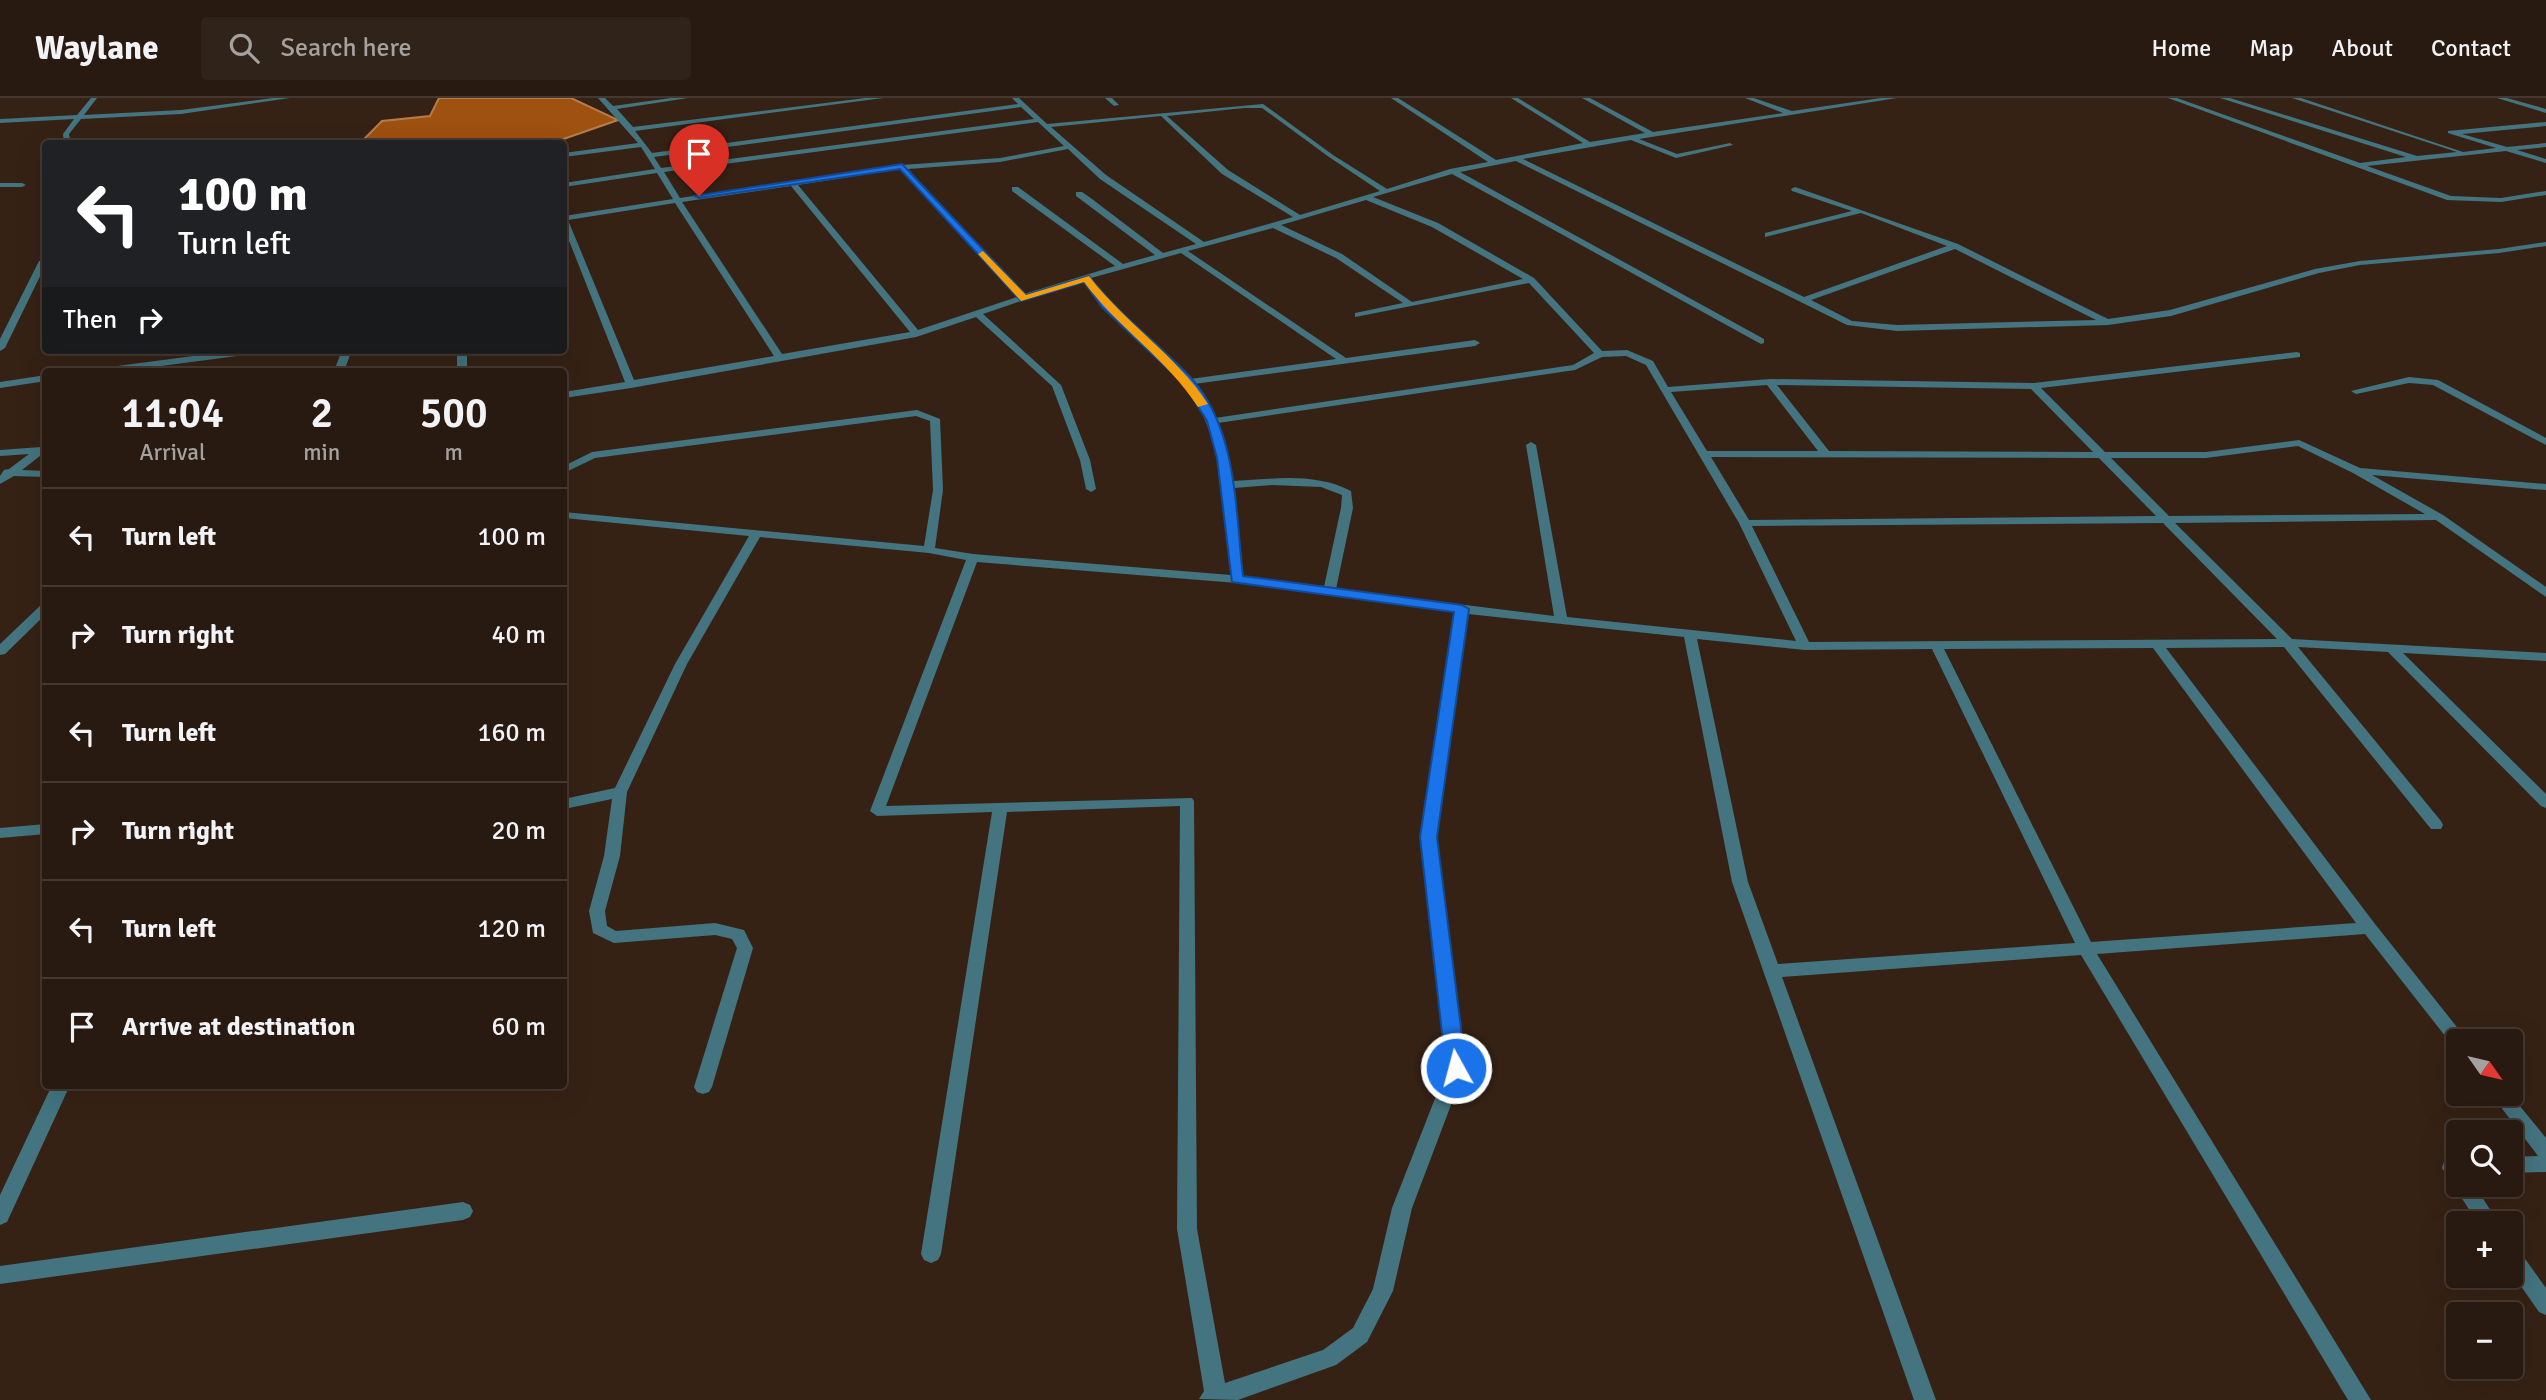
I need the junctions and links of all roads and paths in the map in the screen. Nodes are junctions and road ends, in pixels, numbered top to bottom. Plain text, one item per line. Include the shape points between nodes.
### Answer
1 (94, 98) edge
2 (287, 98) edge
3 (601, 98) edge
4 (685, 98) edge
5 (880, 98) edge
6 (1016, 98) edge
7 (1108, 98) edge
8 (1394, 98) edge
9 (1514, 98) edge
10 (1584, 98) edge
11 (1748, 98) edge
12 (1894, 98) edge
13 (2171, 98) edge
14 (2223, 98) edge
15 (2295, 98) edge
16 (2500, 98) edge
17 (1878, 99) edge
18 (1022, 105) junction
19 (1116, 105) dead end
20 (612, 108) junction
21 (2546, 111) edge
22 (1791, 114) junction
23 (1163, 115) junction
24 (80, 118) junction
25 (1038, 120) junction
26 (0, 121) edge
27 (2546, 124) edge
28 (1045, 126) junction
29 (633, 129) junction
30 (1653, 135) junction
31 (1632, 138) junction
32 (67, 140) edge
33 (1589, 144) junction
34 (641, 145) junction
35 (1730, 145) dead end
36 (2546, 145) edge
37 (1069, 147) junction
38 (2506, 149) junction
39 (2465, 152) junction
40 (567, 155) edge
41 (653, 155) junction
42 (2415, 158) junction
43 (1519, 160) junction
44 (2546, 161) edge
45 (1495, 163) junction
46 (2358, 165) junction
47 (902, 167) junction
48 (660, 170) junction
49 (1452, 171) junction
50 (793, 183) junction
51 (0, 185) edge
52 (22, 185) dead end
53 (567, 185) edge
54 (1015, 189) dead end
55 (1795, 189) dead end
56 (1386, 191) junction
57 (2546, 193) edge
58 (1079, 194) dead end
59 (1366, 197) junction
60 (676, 199) junction
61 (1861, 211) junction
62 (1297, 216) junction
63 (567, 218) edge
64 (1274, 225) junction
65 (567, 226) edge
66 (1768, 235) dead end
67 (2546, 244) edge
68 (1203, 245) junction
69 (1955, 246) junction
70 (1181, 250) junction
71 (1160, 255) junction
72 (42, 262) dead end
73 (1121, 267) junction
74 (1086, 278) junction
75 (1531, 280) junction
76 (1024, 299) junction
77 (1803, 300) junction
78 (1411, 305) junction
79 (978, 314) junction
80 (1358, 315) dead end
81 (2108, 322) junction
82 (916, 334) junction
83 (1761, 341) dead end
84 (1475, 343) dead end
85 (0, 348) edge
86 (230, 354) edge
87 (1600, 354) junction
88 (2297, 355) dead end
89 (780, 358) junction
90 (1346, 362) junction
91 (125, 368) edge
92 (42, 379) edge
93 (1188, 382) junction
94 (1770, 382) junction
95 (0, 384) edge
96 (631, 385) junction
97 (2035, 386) junction
98 (1665, 390) junction
99 (2356, 391) dead end
100 (567, 395) edge
101 (1213, 421) junction
102 (2546, 442) edge
103 (1531, 445) dead end
104 (42, 450) edge
105 (42, 451) edge
106 (0, 453) edge
107 (1703, 454) junction
108 (1826, 454) junction
109 (2101, 456) junction
110 (567, 468) edge
111 (6, 471) edge
112 (2357, 471) junction
113 (42, 474) edge
114 (0, 481) edge
115 (1226, 485) junction
116 (2546, 487) edge
117 (1091, 489) dead end
118 (567, 515) edge
119 (2439, 517) junction
120 (2168, 520) junction
121 (1745, 523) junction
122 (757, 533) junction
123 (929, 550) junction
124 (973, 558) junction
125 (1237, 579) junction
126 (1329, 591) junction
127 (2546, 593) edge
128 (1462, 609) junction
129 (42, 611) edge
130 (1561, 620) junction
131 (1689, 634) junction
132 (2288, 643) junction
133 (2157, 644) junction
134 (1936, 645) junction
135 (1805, 646) junction
136 (2392, 649) junction
137 (0, 651) edge
138 (2546, 657) edge
139 (620, 792) junction
140 (567, 803) edge
141 (2546, 803) edge
142 (1000, 807) junction
143 (2436, 825) dead end
144 (42, 829) edge
145 (0, 833) edge
146 (2369, 928) junction
147 (2086, 948) junction
148 (1771, 971) junction
149 (2449, 1029) edge
150 (703, 1087) dead end
151 (59, 1089) edge
152 (2510, 1106) edge
153 (2546, 1152) edge
154 (2546, 1164) edge
155 (2523, 1165) edge
156 (463, 1212) dead end
157 (0, 1216) edge
158 (931, 1254) dead end
159 (2523, 1272) edge
160 (0, 1275) edge
161 (2546, 1305) edge
162 (1212, 1398) edge
163 (1925, 1400) edge
164 (2360, 1400) edge

1 - 24 street
2 - 24 street
3 - 20 street
4 - 20 street
5 - 29 street
6 - 18 street
7 - 19 street
8 - 45 street
9 - 33 street
10 - 30 street
11 - 22 street
12 - 17 street
13 - 46 street
14 - 42 street
15 - 39 street
16 - 21 street
17 - 22 street
18 - 25 street
18 - 41 street
20 - 29 street
22 - 30 street
23 - 28 street
23 - 56 street via 1263,106
23 - 62 street via 1225,172
24 - 26 street
24 - 32 street via 66,134
25 - 28 street
25 - 48 street
27 - 38 street via 2450,132
28 - 37 street
29 - 34 street
30 - 31 street
31 - 33 street
31 - 35 street via 1675,156
33 - 43 street
34 - 40 street
34 - 41 street
36 - 38 street
37 - 47 street via 1000,160
37 - 68 street via 1103,177
38 - 39 street
38 - 44 street
39 - 42 street
41 - 48 street
42 - 46 street
43 - 45 street
43 - 77 street
45 - 49 street
46 - 57 street via 2450,198 2501,200
47 - 50 street
47 - 76 street
48 - 53 street
48 - 60 street
49 - 56 street
49 - 83 street
50 - 60 street
50 - 82 street
51 - 52 street
54 - 73 street
55 - 61 street
56 - 59 street
58 - 71 street
59 - 62 street
59 - 75 street via 1435,225
60 - 63 street
60 - 89 street
61 - 66 street
61 - 69 street
62 - 64 street
64 - 68 street
64 - 78 street via 1339,256
65 - 96 street
67 - 81 street via 2360,263 2171,313
68 - 70 street
69 - 77 street
69 - 81 street
70 - 71 street
70 - 90 street
71 - 73 street
72 - 85 street
73 - 74 street
74 - 76 street
74 - 93 street via 1106,305
75 - 78 street
75 - 87 street
76 - 79 street
77 - 81 street via 1850,323 1897,328
78 - 80 street
79 - 82 street
79 - 117 street via 1056,385 1085,460
82 - 89 street
84 - 90 street
86 - 91 street
87 - 98 street via 1626,354 1650,363
87 - 101 street via 1575,368
88 - 97 street
89 - 96 street
90 - 93 street
92 - 95 street
93 - 101 street
94 - 97 street
94 - 98 street
94 - 108 street
96 - 100 street
97 - 109 street
98 - 107 street
99 - 102 street via 2409,380 2435,382
101 - 115 street
103 - 130 street
104 - 106 street
105 - 111 street
107 - 108 street
107 - 121 street
108 - 109 street
109 - 112 street via 2206,455 2299,443
109 - 120 street
110 - 123 street via 592,455 917,413 934,419 938,490
111 - 113 street
111 - 114 street
112 - 116 street
112 - 119 street
115 - 125 street
115 - 126 street via 1314,482 1336,486 1347,494
118 - 122 street
119 - 120 street
119 - 127 street
120 - 121 street
120 - 132 street
121 - 135 street
122 - 123 street
122 - 139 street via 681,664
123 - 124 street
124 - 125 street
124 - 142 street via 877,811
125 - 126 street
126 - 128 street
128 - 130 street
128 - 162 street via 1428,837 1456,1068 1402,1208 1383,1292 1360,1335 1329,1357
129 - 137 street
130 - 131 street
131 - 135 street
131 - 148 street via 1740,882
132 - 133 street
132 - 136 street
132 - 143 street
133 - 134 street
133 - 146 street
134 - 135 street
134 - 147 street
136 - 138 street
136 - 141 street
139 - 140 street
139 - 150 street via 612,856 597,911 599,929 614,937 715,929 738,934 745,947
142 - 158 street
142 - 162 street via 1187,801 1187,1228
144 - 145 street
146 - 147 street
146 - 149 street
147 - 148 street
147 - 164 street
148 - 163 street
151 - 157 street
152 - 153 street
154 - 155 street
156 - 160 street
159 - 161 street

